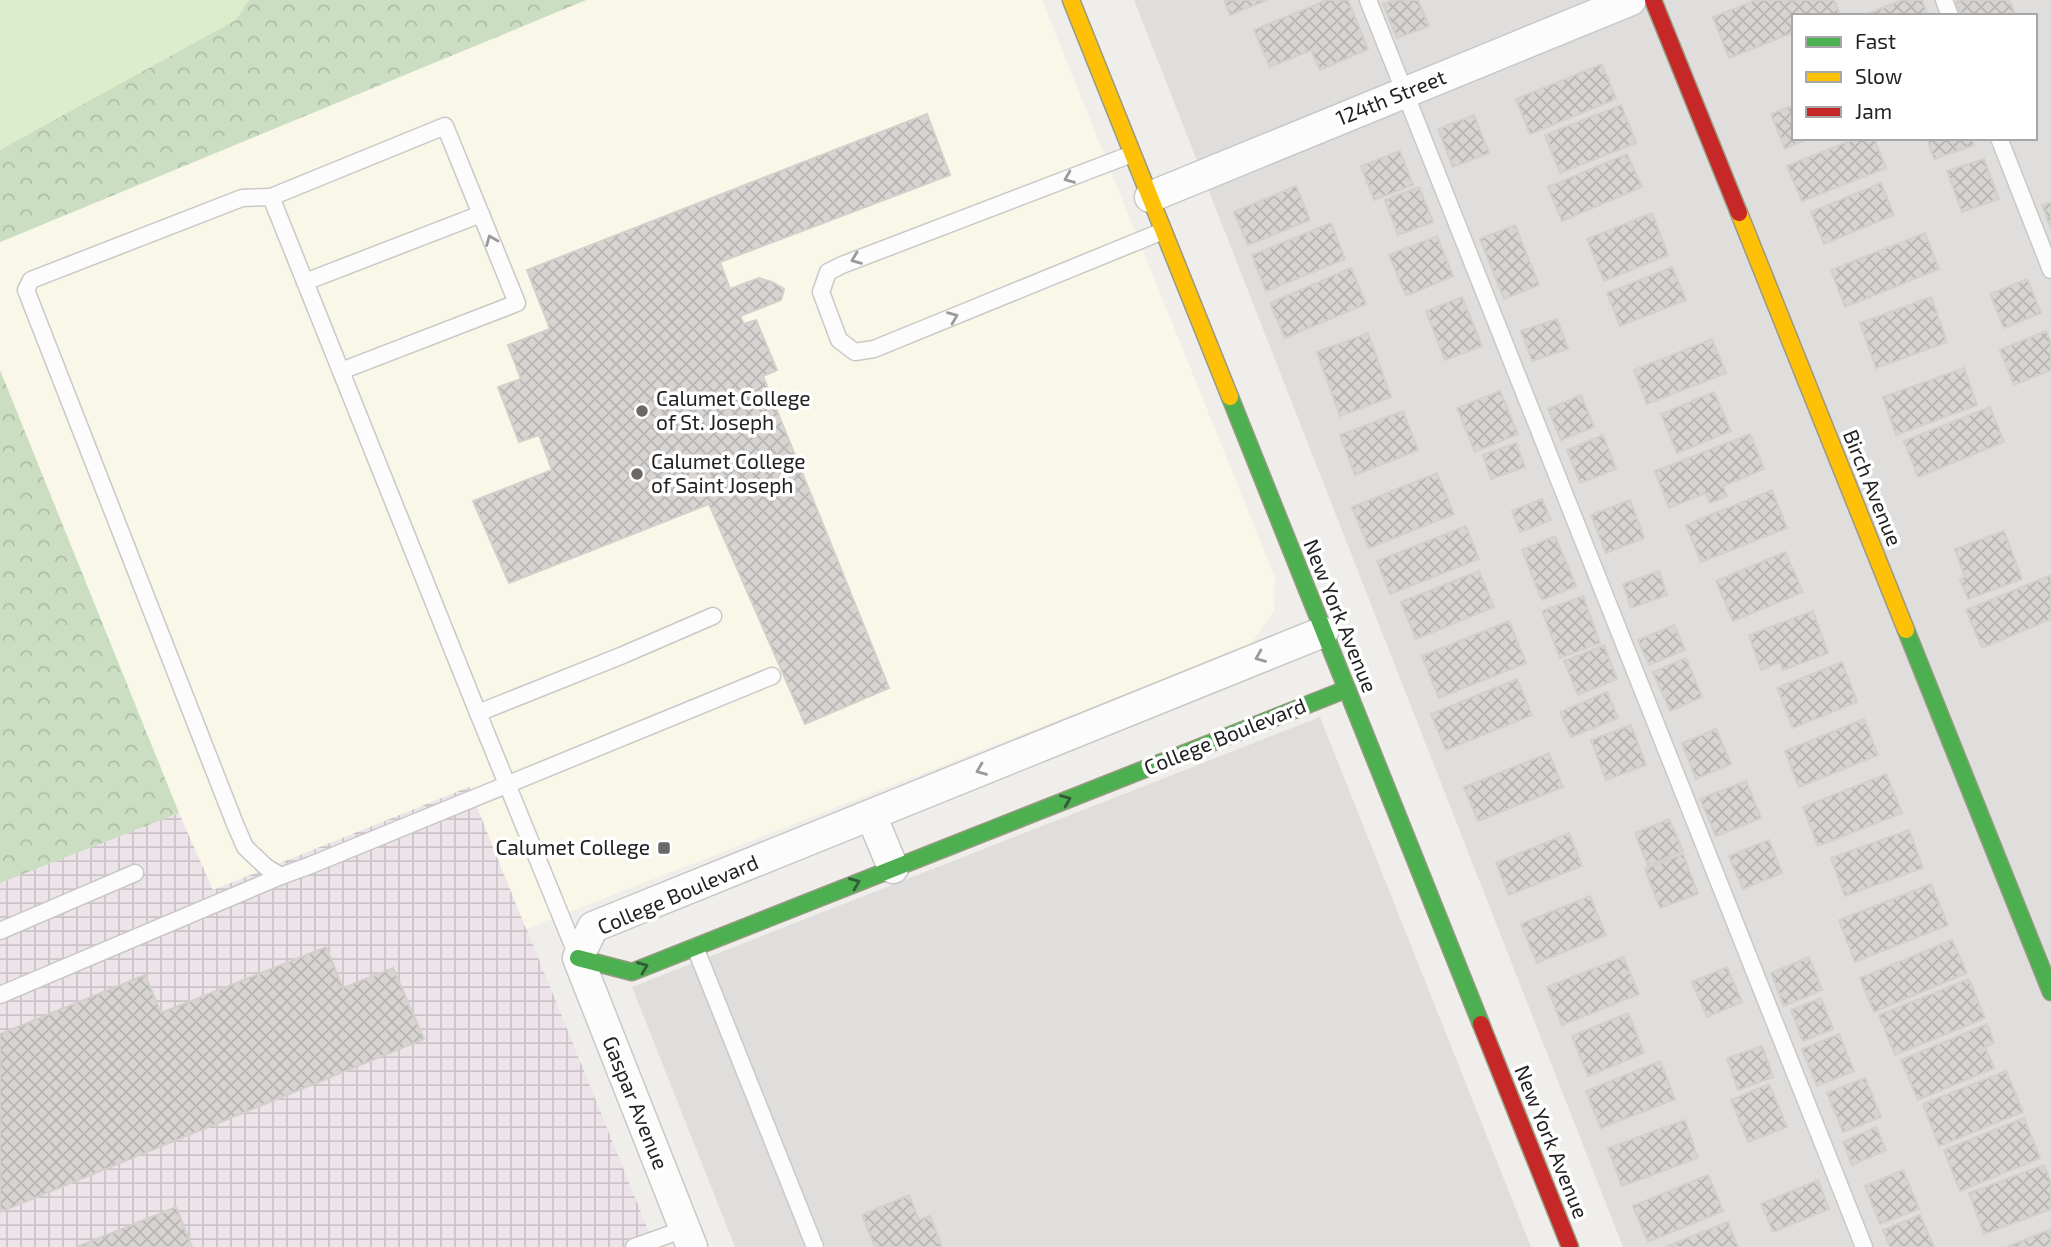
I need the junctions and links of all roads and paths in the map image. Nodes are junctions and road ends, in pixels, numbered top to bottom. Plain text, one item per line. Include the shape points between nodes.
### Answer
1 (1071, 0) edge
2 (1368, 0) edge
3 (1631, 0) edge
4 (1653, 0) edge
5 (1404, 93) junction
6 (2000, 140) edge
7 (1132, 154) junction
8 (271, 197) junction
9 (1150, 197) junction
10 (481, 214) junction
11 (1163, 231) junction
12 (2051, 270) edge
13 (305, 282) junction
14 (341, 372) junction
15 (713, 616) dead end
16 (1324, 632) junction
17 (772, 676) dead end
18 (1347, 689) junction
19 (478, 713) junction
20 (507, 784) junction
21 (871, 815) junction
22 (893, 868) junction
23 (135, 873) dead end
24 (281, 876) junction
25 (0, 931) edge
26 (695, 947) junction
27 (578, 958) junction
28 (2051, 992) edge
29 (0, 995) edge
30 (689, 1238) edge
31 (634, 1247) edge
32 (816, 1247) edge
33 (1570, 1247) edge
34 (1864, 1247) edge

1 - 7 street, New York Avenue
2 - 5 lane
3 - 5 street, 124th Street
4 - 28 street, Birch Avenue
5 - 9 street, 124th Street
5 - 34 lane
6 - 12 lane
7 - 9 street, New York Avenue
7 -> 11 lane via 828,272 821,292 839,340 855,352 874,349
8 - 10 lane via 445,125
8 - 13 lane
8 - 24 lane via 242,198 31,280 26,290 245,847
9 - 11 street, New York Avenue
10 - 13 lane
14 -> 10 lane via 517,303
11 - 16 street, New York Avenue
13 - 14 lane
14 - 19 lane
15 - 19 lane
16 - 18 street, New York Avenue
16 -> 21 street, College Boulevard
17 - 20 lane
22 -> 18 street, College Boulevard
18 - 33 street, New York Avenue
19 - 20 lane
20 - 24 lane
20 - 27 lane
21 - 22 street
21 - 27 street, College Boulevard via 593,927
26 -> 22 street, College Boulevard
23 - 25 lane
24 - 29 lane
27 -> 26 street, College Boulevard via 632,972
26 - 32 lane
27 - 30 street, Gaspar Avenue
30 - 31 lane

